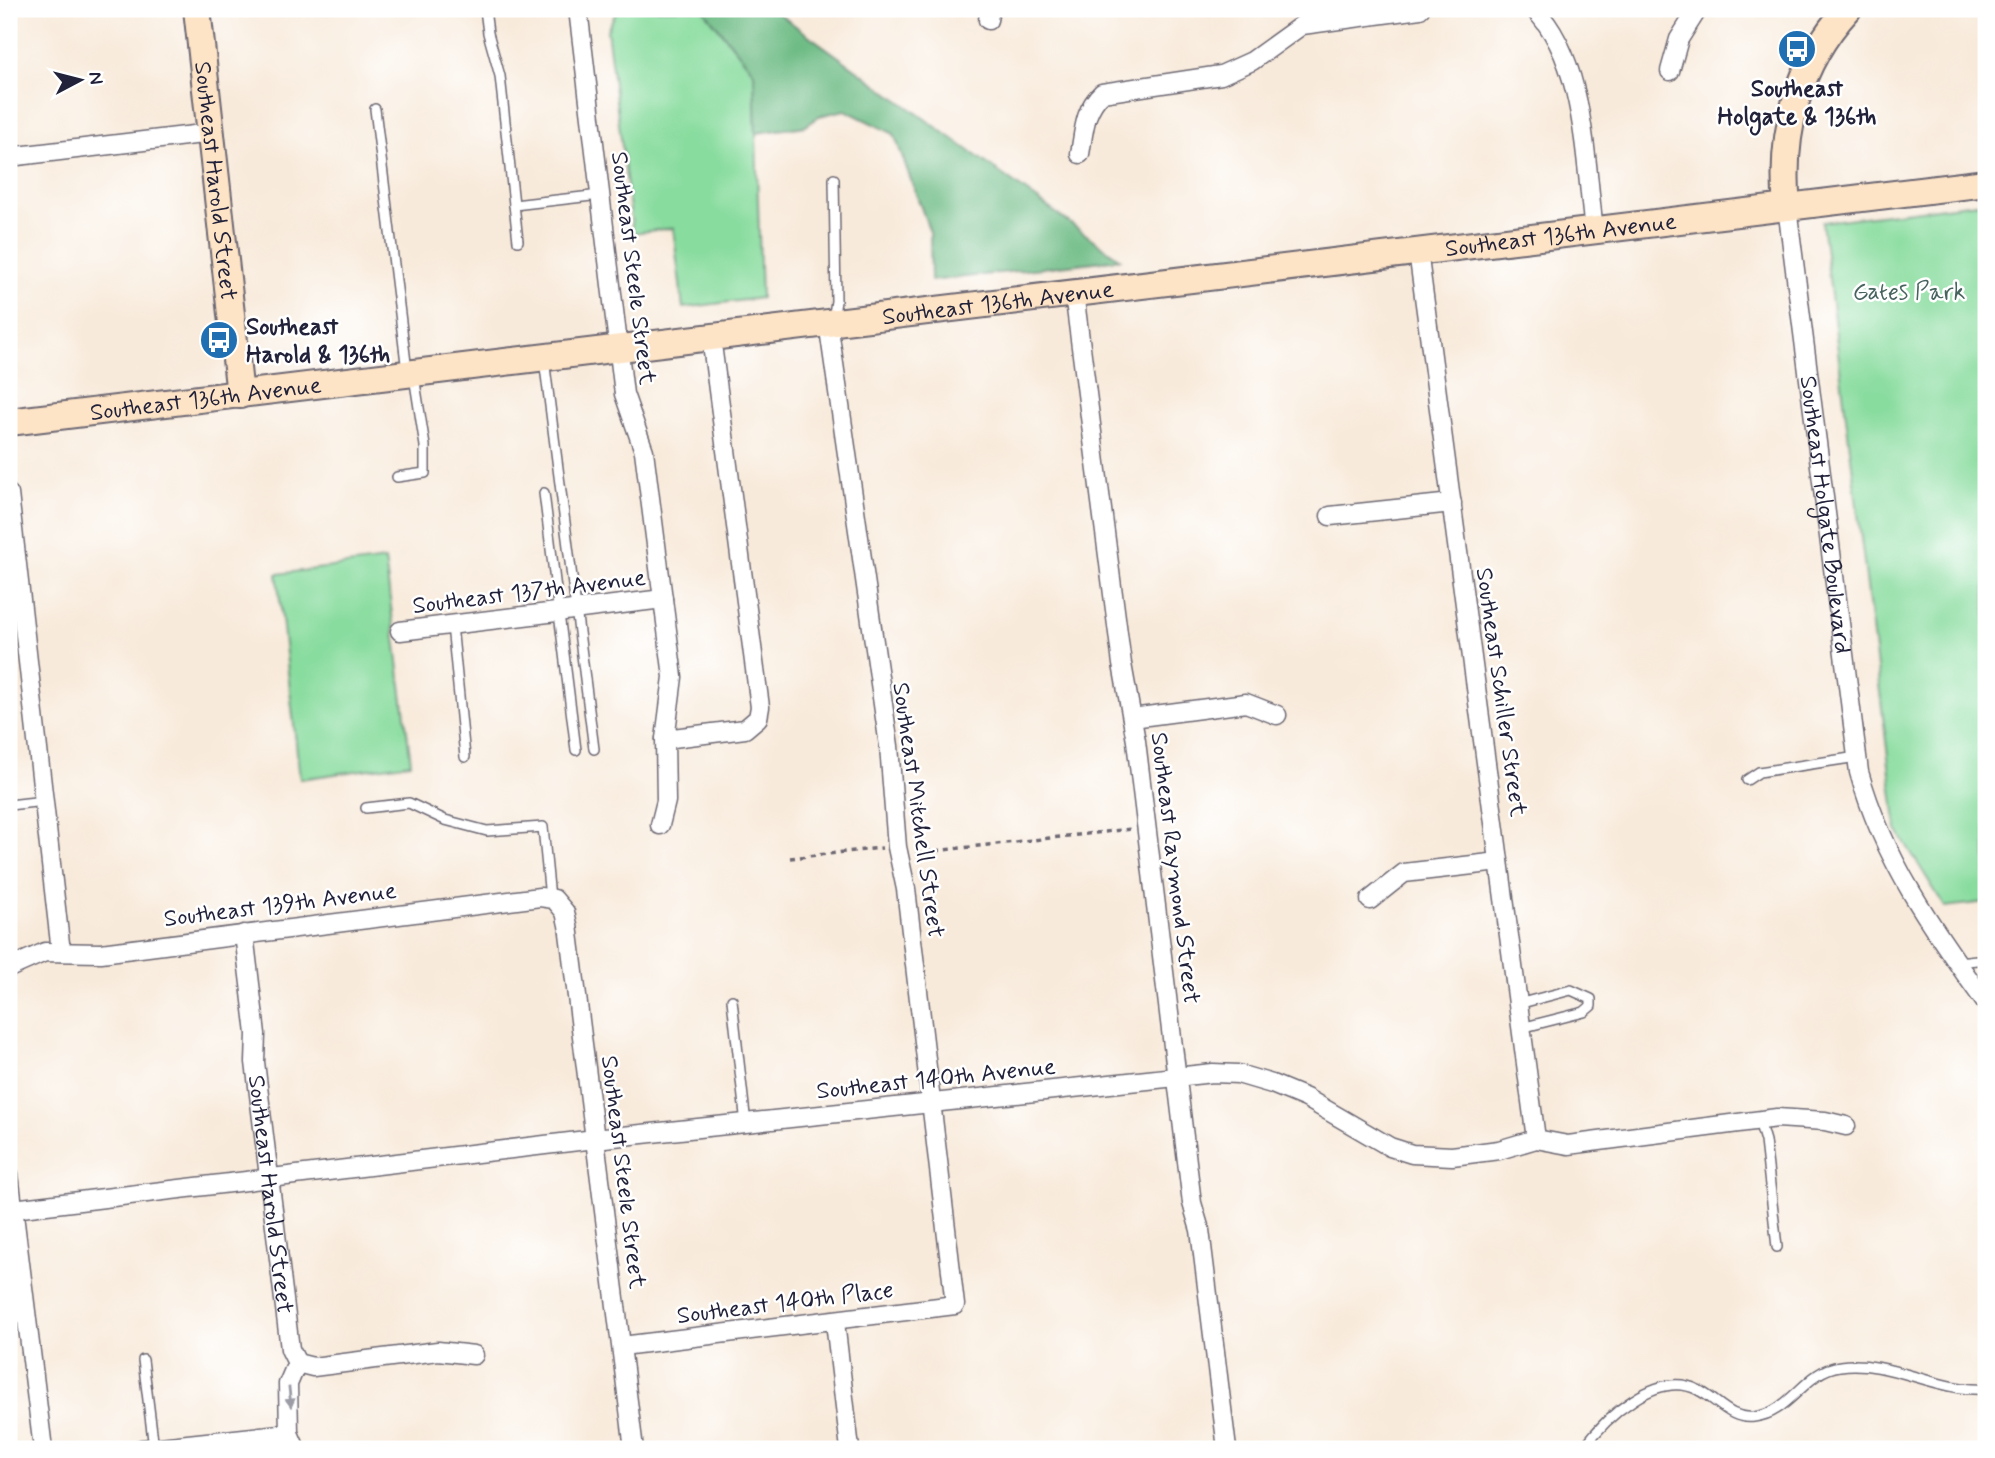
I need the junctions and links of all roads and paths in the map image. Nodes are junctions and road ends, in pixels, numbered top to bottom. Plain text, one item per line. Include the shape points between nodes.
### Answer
1 (197, 9) edge
2 (485, 9) edge
3 (578, 9) edge
4 (1420, 9) edge
5 (1534, 9) edge
6 (1698, 9) edge
7 (1848, 9) edge
8 (1301, 17) edge
9 (1670, 71) dead end
10 (375, 109) dead end
11 (211, 133) junction
12 (1080, 154) dead end
13 (9, 157) edge
14 (834, 179) dead end
15 (1986, 183) edge
16 (600, 195) junction
17 (514, 205) junction
18 (1787, 207) junction
19 (1594, 230) junction
20 (518, 240) dead end
21 (1418, 251) junction
22 (1074, 293) junction
23 (832, 322) junction
24 (711, 337) junction
25 (618, 348) junction
26 (544, 357) junction
27 (410, 374) junction
28 (240, 395) junction
29 (9, 422) edge
30 (397, 477) dead end
31 (9, 494) edge
32 (544, 494) dead end
33 (1452, 503) junction
34 (1330, 516) dead end
35 (663, 599) junction
36 (568, 611) junction
37 (16, 620) edge
38 (452, 625) junction
39 (400, 632) dead end
40 (1277, 715) dead end
41 (1132, 718) junction
42 (665, 738) junction
43 (594, 749) dead end
44 (576, 750) dead end
45 (465, 757) dead end
46 (1857, 757) junction
47 (1747, 780) dead end
48 (46, 800) junction
49 (9, 805) edge
50 (366, 808) dead end
51 (660, 825) dead end
52 (1147, 827) junction
53 (897, 847) junction
54 (790, 858) dead end
55 (1499, 862) junction
56 (554, 900) junction
57 (1370, 900) dead end
58 (244, 934) junction
59 (61, 952) junction
60 (1986, 959) edge
61 (1958, 962) junction
62 (9, 968) edge
63 (732, 1000) dead end
64 (1986, 1003) edge
65 (1518, 1004) junction
66 (1521, 1028) junction
67 (1178, 1076) junction
68 (931, 1104) junction
69 (1759, 1121) junction
70 (746, 1124) junction
71 (1846, 1126) dead end
72 (595, 1139) junction
73 (1536, 1139) junction
74 (9, 1174) edge
75 (270, 1179) junction
76 (13, 1209) junction
77 (13, 1239) edge
78 (1777, 1247) dead end
79 (955, 1305) joint
80 (835, 1321) junction
81 (622, 1346) junction
82 (474, 1355) dead end
83 (143, 1360) dead end
84 (297, 1363) junction
85 (1986, 1389) edge
86 (293, 1441) edge
87 (148, 1448) edge
88 (43, 1449) edge
89 (634, 1449) edge
90 (850, 1449) edge
91 (1227, 1449) edge
92 (1583, 1449) edge

1 - 11 street, Southeast Harold Street
2 - 17 lane via 500,76
3 - 16 street, Southeast Steele Street
4 - 8 street
5 - 19 street via 1557,36 1570,73
6 - 9 street via 1679,39
7 - 18 street, Southeast Holgate Boulevard via 1821,43 1794,102 1785,147
8 - 12 street via 1252,61 1221,75 1102,93 1086,115
10 - 27 lane
11 - 13 street
11 - 28 street, Southeast Harold Street
14 - 23 lane
15 - 18 street, Southeast 136th Avenue
16 - 17 lane
16 - 25 street, Southeast Steele Street
17 - 20 lane
18 - 19 street, Southeast 136th Avenue
18 - 46 street, Southeast Holgate Boulevard
19 - 21 street, Southeast 136th Avenue
21 - 22 street, Southeast 136th Avenue
21 - 33 street, Southeast Schiller Street
22 - 23 street, Southeast 136th Avenue
22 - 41 street, Southeast Raymond Street
23 - 24 street, Southeast 136th Avenue
23 - 53 street, Southeast Mitchell Street via 832,350 889,746
24 - 25 street, Southeast 136th Avenue
24 - 42 street via 760,707 758,718 745,729
25 - 26 street, Southeast 136th Avenue
25 - 35 street, Southeast Steele Street via 624,394 644,451
26 - 27 street, Southeast 136th Avenue
26 - 36 lane
27 - 28 street, Southeast 136th Avenue
27 - 30 lane via 425,446 425,473
28 - 29 street, Southeast 136th Avenue
31 - 37 street
32 - 36 lane
33 - 34 street
33 - 55 street, Southeast Schiller Street
35 - 36 street, Southeast 137th Avenue
35 - 42 street, Southeast Steele Street via 673,677
36 - 38 street, Southeast 137th Avenue
36 - 43 lane
36 - 44 lane
37 - 48 street
38 - 39 street, Southeast 137th Avenue
38 - 45 lane
40 - 41 street via 1246,703
41 - 52 street, Southeast Raymond Street
42 - 51 street, Southeast Steele Street via 667,790
46 - 47 lane via 1759,772
46 - 61 street, Southeast Holgate Boulevard via 1866,799 1884,845
48 - 49 lane
48 - 59 street
50 - 56 lane via 409,803 445,820 487,831 542,827
52 - 53 path via 911,854
52 - 67 street, Southeast Raymond Street
53 - 54 path
53 - 68 street, Southeast Mitchell Street
55 - 57 street via 1404,873
55 - 65 street, Southeast Schiller Street
56 - 58 street, Southeast 139th Avenue
56 - 72 street, Southeast Steele Street via 566,916
58 - 59 street, Southeast 139th Avenue via 101,953
58 - 75 street, Southeast Harold Street
59 - 62 street, Southeast 139th Avenue via 36,954
60 - 61 lane
61 - 64 street, Southeast Holgate Boulevard
63 - 70 lane
65 - 66 street, Southeast Schiller Street
65 - 66 lane via 1571,990 1591,999 1584,1012
66 - 73 street, Southeast Schiller Street
67 - 68 street, Southeast 140th Avenue
67 - 73 street, Southeast 140th Avenue via 1238,1074 1272,1084 1306,1098 1390,1147 1412,1154 1452,1156
67 - 91 street, Southeast Raymond Street
68 - 70 street, Southeast 140th Avenue
68 - 79 street, Southeast Mitchell Street
69 - 71 street, Southeast 140th Avenue via 1804,1119
69 - 73 street, Southeast 140th Avenue via 1568,1145
69 - 78 lane
70 - 72 street, Southeast 140th Avenue
72 - 75 street, Southeast 140th Avenue
72 - 81 street, Southeast Steele Street
74 - 76 street
75 - 76 street, Southeast 140th Avenue
75 - 84 street, Southeast Harold Street via 290,1349
76 - 77 street
77 - 88 street
79 - 80 street, Southeast 140th Place
80 - 81 street, Southeast 140th Place
80 - 90 street
81 - 89 street, Southeast Steele Street
82 - 84 street via 438,1351 313,1367
83 - 87 lane
84 -> 86 street via 288,1384
85 - 92 lane via 1952,1388 1870,1366 1839,1366 1820,1373 1772,1412 1755,1417 1733,1413 1700,1390 1675,1384 1630,1404
86 - 87 street

